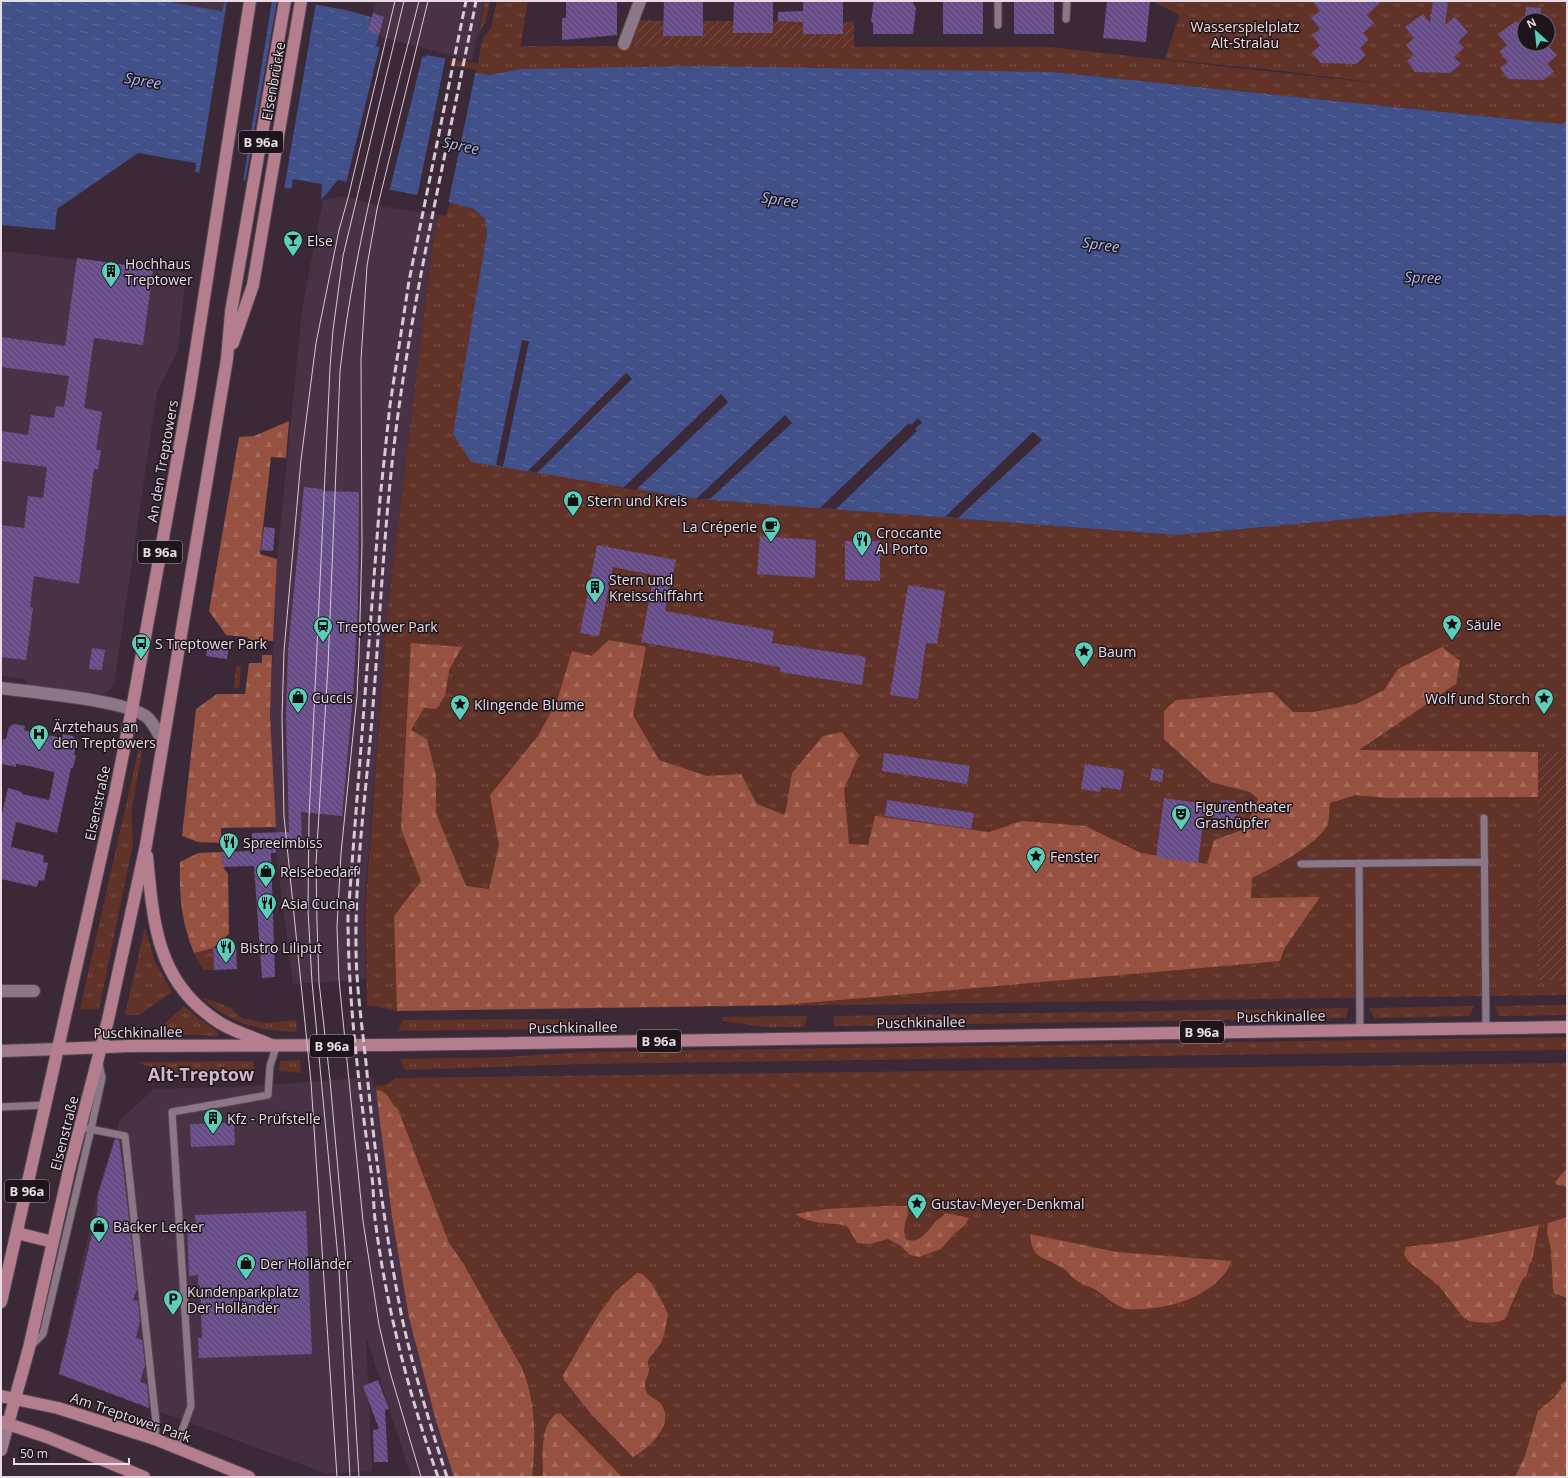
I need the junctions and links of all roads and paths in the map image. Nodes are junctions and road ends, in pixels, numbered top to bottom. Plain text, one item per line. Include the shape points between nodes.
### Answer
1 (250, 1) edge
2 (284, 1) edge
3 (301, 1) edge
4 (640, 1) edge
5 (998, 1) edge
6 (1067, 1) edge
7 (1066, 19) dead end
8 (998, 25) dead end
9 (624, 44) dead end
10 (227, 359) junction
11 (1, 688) edge
12 (132, 709) junction
13 (163, 741) junction
14 (1484, 818) dead end
15 (146, 845) junction
16 (1485, 862) junction
17 (1359, 863) junction
18 (1301, 864) dead end
19 (184, 990) joint
20 (1, 991) edge
21 (34, 991) dead end
22 (1567, 1026) edge
23 (1486, 1028) junction
24 (1360, 1030) junction
25 (276, 1047) junction
26 (58, 1050) junction
27 (1, 1051) edge
28 (100, 1052) junction
29 (46, 1105) junction
30 (2, 1107) edge
31 (86, 1128) junction
32 (17, 1233) junction
33 (53, 1242) junction
34 (1, 1302) edge
35 (29, 1348) junction
36 (1, 1396) edge
37 (15, 1398) junction
38 (5, 1423) edge
39 (155, 1439) junction
40 (176, 1447) junction
41 (1, 1450) edge
42 (144, 1477) edge
43 (249, 1477) edge

1 - 12 main road, An den Treptowers / B 96a via 189,395
2 - 10 main road, Elsenbrücke / B 96a via 231,312
3 - 10 main road, Elsenbrücke / B 96a via 253,284
4 - 9 street
5 - 8 lane
6 - 7 lane
10 - 13 main road, B 96a
11 - 12 street
12 - 13 street via 148,718
12 - 26 main road, Elsenstraße / B 96a
13 - 15 main road, Elsenstraße / B 96a
14 - 16 lane
15 - 19 main road, Elsenstraße / B 96a via 158,941
15 - 28 main road, Elsenstraße
16 - 17 lane
16 - 23 lane
17 - 18 lane
17 - 24 lane
19 - 25 main road, Puschkinallee / B 96a via 210,1017
20 - 21 street
22 - 23 main road, Puschkinallee / B 96a
23 - 24 main road, Puschkinallee / B 96a
24 - 25 main road, Puschkinallee / B 96a
25 - 28 main road, Puschkinallee
25 - 40 lane via 270,1066 268,1095 172,1112 191,1406
26 - 27 main road, Puschkinallee
26 - 28 main road, Puschkinallee
26 - 29 main road, Elsenstraße / B 96a
28 - 31 main road, Elsenstraße
29 - 30 lane
29 - 32 main road, Elsenstraße / B 96a
31 - 33 main road, Elsenstraße
31 - 35 lane via 43,1334
31 - 39 lane via 125,1136 156,1422
32 - 33 main road
32 - 34 main road, Elsenstraße / B 96a
33 - 35 main road, Elsenstraße
35 - 37 main road, Elsenstraße
36 - 37 main road, Am Treptower Park
37 - 38 main road, Elsenstraße
37 - 39 main road, Am Treptower Park via 58,1408
38 - 41 main road, Elsenstraße
38 - 42 main road
39 - 40 main road, Am Treptower Park
40 - 43 main road, Am Treptower Park

